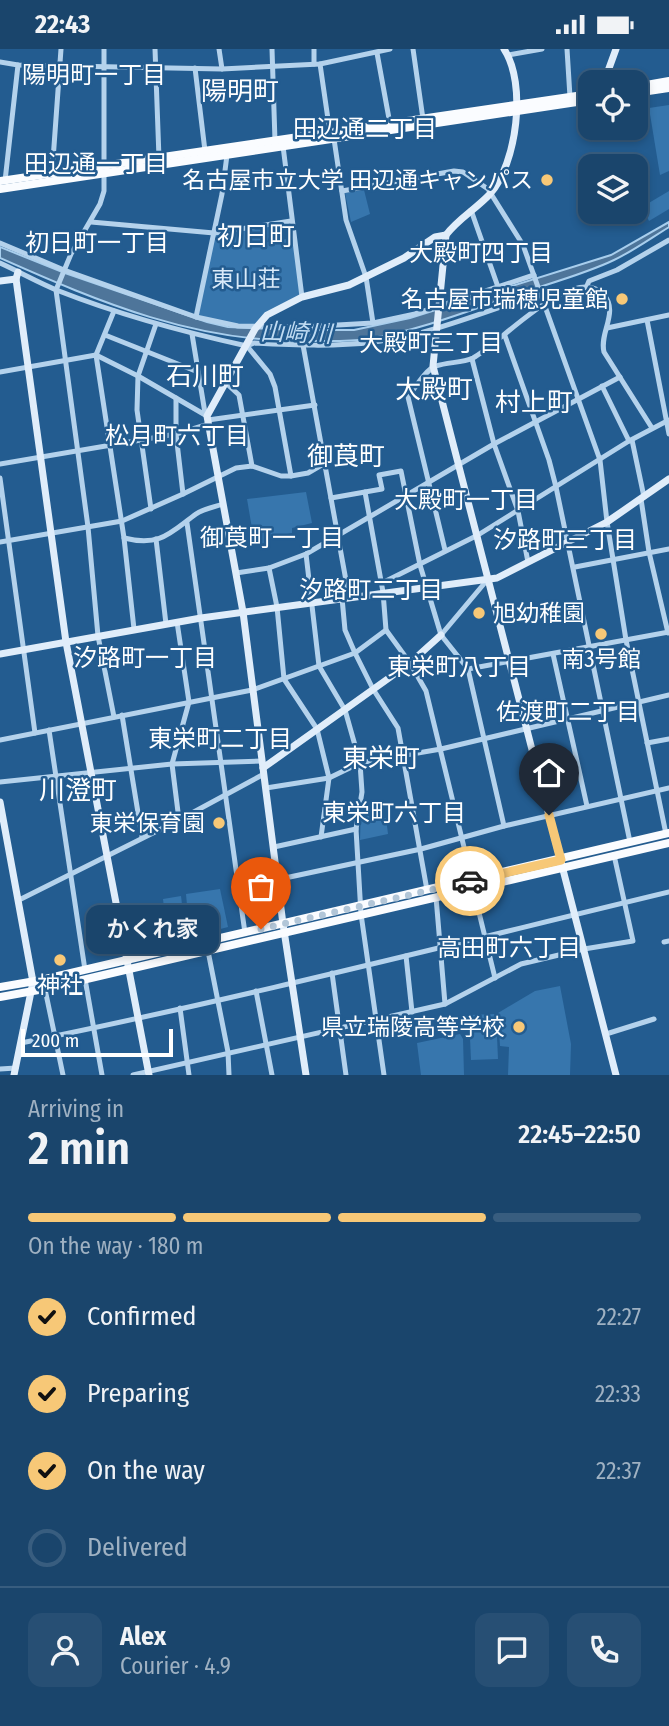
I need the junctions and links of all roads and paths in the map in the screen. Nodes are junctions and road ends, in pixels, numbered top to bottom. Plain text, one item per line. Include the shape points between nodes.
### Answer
1 (61, 49) edge
2 (104, 49) edge
3 (155, 49) edge
4 (219, 49) edge
5 (272, 49) edge
6 (314, 49) edge
7 (359, 49) edge
8 (390, 49) edge
9 (413, 49) edge
10 (542, 49) edge
11 (567, 49) edge
12 (616, 49) edge
13 (506, 52) edge
14 (377, 53) junction
15 (360, 57) junction
16 (0, 62) edge
17 (317, 64) junction
18 (18, 65) junction
19 (105, 65) junction
20 (61, 66) junction
21 (155, 66) junction
22 (274, 66) junction
23 (195, 68) junction
24 (222, 69) junction
25 (608, 70) edge
26 (669, 81) edge
27 (648, 85) edge
28 (669, 87) edge
29 (648, 91) edge
30 (578, 96) edge
31 (570, 97) junction
32 (578, 101) edge
33 (517, 108) junction
34 (423, 119) junction
35 (390, 124) junction
36 (332, 136) junction
37 (275, 141) junction
38 (283, 146) junction
39 (205, 151) junction
40 (226, 151) junction
41 (159, 162) junction
42 (103, 170) junction
43 (53, 177) junction
44 (3, 181) edge
45 (0, 189) edge
46 (342, 191) junction
47 (491, 194) junction
48 (471, 210) junction
49 (291, 221) junction
50 (91, 222) junction
51 (214, 233) junction
52 (446, 235) junction
53 (669, 240) edge
54 (0, 243) edge
55 (0, 263) edge
56 (64, 271) junction
57 (17, 275) junction
58 (534, 275) junction
59 (366, 277) junction
60 (0, 281) edge
61 (498, 287) junction
62 (57, 288) junction
63 (586, 288) junction
64 (540, 293) junction
65 (302, 297) junction
66 (544, 302) junction
67 (438, 307) junction
68 (114, 311) junction
69 (669, 315) edge
70 (196, 317) junction
71 (647, 320) junction
72 (373, 323) junction
73 (156, 324) junction
74 (437, 325) junction
75 (256, 328) junction
76 (607, 328) junction
77 (192, 334) junction
78 (105, 335) junction
79 (505, 336) junction
80 (248, 343) junction
81 (303, 345) junction
82 (148, 351) junction
83 (96, 355) junction
84 (472, 359) junction
85 (65, 360) junction
86 (433, 366) junction
87 (28, 367) junction
88 (0, 372) edge
89 (198, 372) junction
90 (138, 376) junction
91 (620, 377) junction
92 (226, 383) junction
93 (602, 386) junction
94 (176, 398) junction
95 (578, 400) junction
96 (315, 405) junction
97 (280, 409) junction
98 (243, 415) junction
99 (207, 418) junction
100 (535, 422) junction
101 (668, 422) edge
102 (652, 428) junction
103 (176, 434) junction
104 (669, 434) edge
105 (142, 440) junction
106 (630, 440) junction
107 (494, 444) junction
108 (111, 445) junction
109 (78, 451) junction
110 (41, 457) junction
111 (600, 460) junction
112 (325, 463) junction
113 (0, 464) edge
114 (459, 464) junction
115 (252, 466) junction
116 (291, 476) junction
117 (218, 477) junction
118 (0, 478) edge
119 (669, 479) edge
120 (428, 483) junction
121 (556, 487) junction
122 (365, 492) junction
123 (183, 494) junction
124 (405, 497) junction
125 (331, 498) junction
126 (643, 498) junction
127 (223, 504) junction
128 (151, 509) junction
129 (518, 511) junction
130 (370, 517) junction
131 (122, 521) junction
132 (607, 522) junction
133 (187, 523) junction
134 (88, 527) junction
135 (50, 533) junction
136 (478, 535) junction
137 (338, 536) junction
138 (124, 538) junction
139 (156, 539) junction
140 (8, 541) junction
141 (0, 542) edge
142 (569, 542) junction
143 (669, 549) edge
144 (445, 550) junction
145 (649, 552) junction
146 (306, 554) junction
147 (613, 560) junction
148 (528, 562) junction
149 (420, 565) junction
150 (575, 567) junction
151 (269, 568) junction
152 (236, 573) junction
153 (488, 579) junction
154 (382, 583) junction
155 (426, 586) junction
156 (383, 592) junction
157 (346, 597) junction
158 (313, 602) junction
159 (277, 607) junction
160 (243, 612) junction
161 (201, 618) junction
162 (177, 622) junction
163 (166, 624) junction
164 (134, 629) junction
165 (386, 630) junction
166 (669, 634) edge
167 (441, 635) junction
168 (98, 636) junction
169 (626, 640) junction
170 (66, 642) junction
171 (591, 646) junction
172 (25, 650) junction
173 (355, 653) junction
174 (0, 654) edge
175 (553, 654) junction
176 (509, 661) junction
177 (410, 663) junction
178 (319, 667) junction
179 (468, 669) junction
180 (284, 679) junction
181 (373, 689) junction
182 (252, 690) junction
183 (669, 695) edge
184 (212, 697) junction
185 (639, 701) junction
186 (189, 702) junction
187 (345, 710) junction
188 (604, 710) junction
189 (122, 715) junction
190 (114, 717) junction
191 (567, 719) junction
192 (81, 723) junction
193 (317, 729) junction
194 (528, 729) junction
195 (49, 730) junction
196 (35, 733) junction
197 (669, 739) edge
198 (0, 740) edge
199 (483, 740) junction
200 (647, 743) junction
201 (441, 749) junction
202 (405, 754) junction
203 (221, 762) junction
204 (360, 763) junction
205 (172, 764) junction
206 (131, 768) junction
207 (263, 768) junction
208 (91, 772) junction
209 (55, 776) junction
210 (329, 778) junction
211 (0, 782) edge
212 (266, 788) junction
213 (669, 788) edge
214 (657, 791) junction
215 (225, 796) junction
216 (622, 799) junction
217 (0, 802) edge
218 (587, 806) junction
219 (549, 815) junction
220 (179, 820) junction
221 (503, 826) junction
222 (356, 829) junction
223 (463, 836) junction
224 (321, 837) junction
225 (668, 837) edge
226 (142, 838) junction
227 (631, 842) junction
228 (274, 847) junction
229 (421, 849) junction
230 (106, 855) junction
231 (614, 855) junction
232 (359, 862) junction
233 (562, 863) junction
234 (70, 874) junction
235 (279, 879) junction
236 (473, 884) junction
237 (238, 888) junction
238 (427, 890) junction
239 (669, 892) edge
240 (436, 897) junction
241 (19, 900) junction
242 (625, 903) junction
243 (362, 910) junction
244 (576, 916) junction
245 (284, 928) junction
246 (245, 933) junction
247 (485, 935) junction
248 (442, 947) junction
249 (584, 949) junction
250 (208, 950) junction
251 (405, 955) junction
252 (127, 964) junction
253 (369, 964) junction
254 (332, 973) junction
255 (85, 974) junction
256 (495, 978) junction
257 (33, 982) junction
258 (293, 982) junction
259 (0, 987) edge
260 (256, 991) junction
261 (31, 992) junction
262 (46, 994) dead end
263 (0, 997) edge
264 (218, 999) junction
265 (445, 1004) junction
266 (180, 1008) junction
267 (412, 1011) junction
268 (139, 1018) junction
269 (654, 1019) dead end
270 (377, 1021) junction
271 (94, 1028) junction
272 (340, 1029) junction
273 (606, 1034) junction
274 (55, 1036) junction
275 (301, 1036) junction
276 (21, 1043) junction
277 (268, 1044) junction
278 (228, 1052) junction
279 (188, 1063) junction
280 (0, 1069) edge
281 (15, 1071) edge
282 (149, 1073) edge
283 (63, 1075) edge
284 (102, 1075) edge
285 (133, 1075) edge
286 (189, 1075) edge
287 (229, 1075) edge
288 (272, 1075) edge
289 (306, 1075) edge
290 (346, 1075) edge
291 (384, 1075) edge
292 (616, 1075) edge

1 - 20 street
2 - 19 street
3 - 21 street
4 - 24 street
5 - 22 street
6 - 17 street
7 - 15 street
8 - 14 street
9 - 34 street
10 - 13 street
11 - 31 street
12 - 25 street
13 - 33 street via 515,73
14 - 15 street
14 - 35 street
15 - 17 street
16 - 18 street
17 - 22 street
17 - 36 street
18 - 20 street
18 - 44 street
19 - 20 street
19 - 21 street
19 - 42 street
20 - 43 street
21 - 23 street
21 - 41 street
22 - 24 street
22 - 37 street
23 - 24 street
23 - 39 street
26 - 27 main road
28 - 29 main road
30 - 31 main road
31 - 33 main road
32 - 33 main road
33 - 34 main road
33 - 36 main road
33 - 47 street via 509,154
34 - 35 main road
35 - 36 main road
36 - 37 main road
36 - 38 main road
36 - 46 street
37 - 40 main road
38 - 40 main road
38 - 49 street
39 - 40 main road
39 - 41 main road
40 - 41 main road
40 - 51 street
41 - 42 main road
42 - 43 main road
42 - 50 street via 104,191
43 - 44 main road
43 - 45 main road
46 - 47 street via 454,171 485,185
46 - 59 street via 346,220
47 - 48 street
47 - 58 street via 523,245
48 - 52 street
48 - 61 street
49 - 51 street
49 - 65 street
50 - 51 street
50 - 56 street
51 - 70 street
52 - 59 street
52 - 67 street
53 - 63 street via 589,281
54 - 56 street
55 - 57 street
56 - 62 street
56 - 70 street
57 - 60 street
57 - 62 street
57 - 87 street
58 - 61 street
58 - 64 street
59 - 65 street
59 - 72 street
61 - 67 street
62 - 68 street
62 - 85 street
63 - 66 street
63 - 76 street via 596,289 608,301
64 - 66 street
64 - 74 street
65 - 75 street via 267,315
66 - 79 street
66 - 95 street
67 - 72 street
67 - 74 street
68 - 73 street
68 - 78 street
69 - 71 street
70 - 75 street
71 - 76 street
71 - 101 street
72 - 75 street
73 - 77 street
73 - 82 street
74 - 81 street via 377,342
74 - 86 street
75 - 80 street
76 - 91 street via 603,346
77 - 80 street
77 - 89 street
78 - 82 street
78 - 83 street
79 - 84 street
79 - 100 street
80 - 81 street
80 - 92 street
80 - 97 street via 270,374
81 - 96 street
82 - 89 street
82 - 90 street
83 - 85 street
83 - 90 street
83 - 108 street
84 - 86 street
84 - 107 street
85 - 87 street
85 - 109 street
86 - 114 street
86 - 120 street via 408,397
87 - 88 street
87 - 110 street
89 - 99 street
90 - 94 street
90 - 105 street
91 - 93 street
91 - 102 street
92 - 98 street via 239,395
92 - 99 street
93 - 95 street
93 - 106 street
94 - 99 street
94 - 103 street
95 - 100 street
95 - 111 street
96 - 97 street
96 - 112 street
97 - 98 street
97 - 116 street
98 - 99 street
98 - 115 street
99 - 103 street
99 - 117 street
100 - 107 street
100 - 121 street
101 - 102 street
101 - 104 street
102 - 106 street
103 - 105 street
103 - 123 street
105 - 108 street
105 - 128 street
106 - 111 street
106 - 126 street
107 - 114 street
107 - 129 street
108 - 109 street
108 - 131 street
109 - 110 street
109 - 134 street
110 - 113 street
110 - 135 street
111 - 121 street
111 - 132 street
112 - 116 street
112 - 125 street
114 - 120 street
114 - 136 street
115 - 116 street
115 - 117 street
117 - 123 street
117 - 127 street
118 - 140 street
119 - 126 street
120 - 124 street
120 - 144 street
121 - 129 street
121 - 142 street
122 - 124 street via 382,489 379,475 401,471
122 - 125 street
122 - 130 street
123 - 128 street
124 - 130 street
124 - 149 street
125 - 137 street
126 - 132 street
126 - 145 street
127 - 133 street via 198,512
127 - 152 street
128 - 131 street
129 - 136 street
129 - 148 street
130 - 137 street
130 - 154 street
131 - 134 street
131 - 138 street
132 - 142 street
132 - 147 street
133 - 139 street
133 - 161 street
134 - 135 street
134 - 168 street
135 - 140 street
135 - 170 street
136 - 144 street
136 - 153 street
137 - 146 street
137 - 157 street
138 - 139 street via 138,542
138 - 164 street
139 - 163 street
140 - 141 street
140 - 172 street
142 - 148 street
142 - 150 street
143 - 145 street
144 - 149 street
145 - 147 street
145 - 166 street
146 - 151 street
146 - 158 street
147 - 150 street
147 - 169 street
148 - 153 street
149 - 154 street
149 - 155 street
150 - 171 street
151 - 152 street
151 - 159 street
152 - 160 street
153 - 155 street
153 - 167 street
153 - 176 street
154 - 156 street
155 - 156 street
155 - 167 street
156 - 157 street
156 - 165 street
157 - 158 street
157 - 173 street via 345,630
158 - 159 street
158 - 178 street
159 - 160 street
159 - 180 street
160 - 161 street
160 - 182 street
161 - 162 street
161 - 184 street
162 - 163 street
162 - 186 street
163 - 164 street
164 - 168 street
165 - 173 street
165 - 177 street
166 - 169 street
167 - 177 street
167 - 179 street
168 - 170 street
168 - 190 street
169 - 171 street
169 - 185 street
170 - 172 street
170 - 192 street
171 - 175 street
171 - 188 street
172 - 174 street
172 - 196 street
173 - 178 street
173 - 181 street
175 - 176 street
175 - 191 street
176 - 179 street
176 - 194 street
177 - 181 street
177 - 201 street via 426,691
178 - 180 street
178 - 187 street
179 - 199 street
180 - 182 street
180 - 193 street
181 - 187 street
181 - 202 street via 398,728
182 - 184 street
182 - 207 street
183 - 185 street
184 - 186 street
184 - 203 street
185 - 188 street
185 - 200 street
186 - 189 street
186 - 205 street
187 - 193 street
187 - 204 street
188 - 191 street
188 - 216 street
189 - 190 street
189 - 206 street
190 - 192 street
191 - 194 street
191 - 218 street
192 - 195 street
192 - 208 street
193 - 207 street
193 - 210 street
194 - 199 street
194 - 219 street
195 - 196 street
195 - 209 street
196 - 198 street
197 - 200 street
199 - 201 street
199 - 221 street
200 - 214 street
201 - 202 street
201 - 223 street
202 - 204 street
202 - 229 street
203 - 205 street
203 - 207 street
203 - 215 street
204 - 210 street
204 - 222 street via 362,793
205 - 206 street
205 - 220 street
206 - 208 street
206 - 226 street
207 - 212 street
207 - 215 street
208 - 209 street
208 - 230 street
209 - 211 street
209 - 234 street
210 - 212 street
210 - 224 street
212 - 228 street
213 - 214 street
214 - 216 street
214 - 225 street
215 - 220 street
215 - 237 street
216 - 218 street
216 - 227 street
217 - 241 street
218 - 219 street
219 - 221 street
219 - 233 street
220 - 226 street
221 - 223 street
222 - 224 street
222 - 232 street
223 - 229 street
223 - 236 street
224 - 228 street
225 - 227 main road
225 - 231 main road
226 - 230 street
227 - 233 main road
228 - 235 street
229 - 232 street
229 - 238 street
230 - 234 street
230 - 252 street
231 - 233 main road
231 - 242 street
232 - 235 street
232 - 243 street
233 - 236 main road
233 - 244 street
234 - 241 street
234 - 255 street
235 - 237 street
235 - 245 street
236 - 238 main road
236 - 240 main road
236 - 247 street
237 - 246 street
238 - 243 main road
239 - 242 street
240 - 243 main road
240 - 248 street
241 - 257 street
242 - 244 street
242 - 249 street via 633,941
243 - 245 main road
243 - 253 street
244 - 247 street
244 - 249 street
245 - 246 main road
245 - 250 main road
245 - 258 street
246 - 252 main road
247 - 248 street
247 - 256 street
248 - 251 street
248 - 265 street
249 - 256 street via 521,964
249 - 273 street
250 - 252 main road
250 - 264 street
251 - 253 street
251 - 267 street
252 - 255 main road
252 - 268 street
253 - 254 street
253 - 270 street
254 - 258 street
254 - 272 street
255 - 257 main road
255 - 261 main road
255 - 271 street
256 - 265 street
257 - 259 main road
257 - 261 street
258 - 260 street
258 - 275 street
260 - 264 street
260 - 277 street
261 - 263 main road
261 - 276 street
262 - 274 street
264 - 266 street
264 - 278 street
265 - 267 street
266 - 268 street
266 - 279 street
267 - 270 street
268 - 271 street
268 - 282 street
269 - 273 street
270 - 272 street
270 - 291 street
271 - 274 street
271 - 284 street
272 - 275 street
272 - 290 street
273 - 292 street
274 - 276 street
274 - 283 street
275 - 277 street
275 - 289 street
276 - 281 street
277 - 278 street
277 - 288 street
278 - 279 street
278 - 287 street
279 - 282 street
279 - 286 street
280 - 281 street
282 - 285 street

